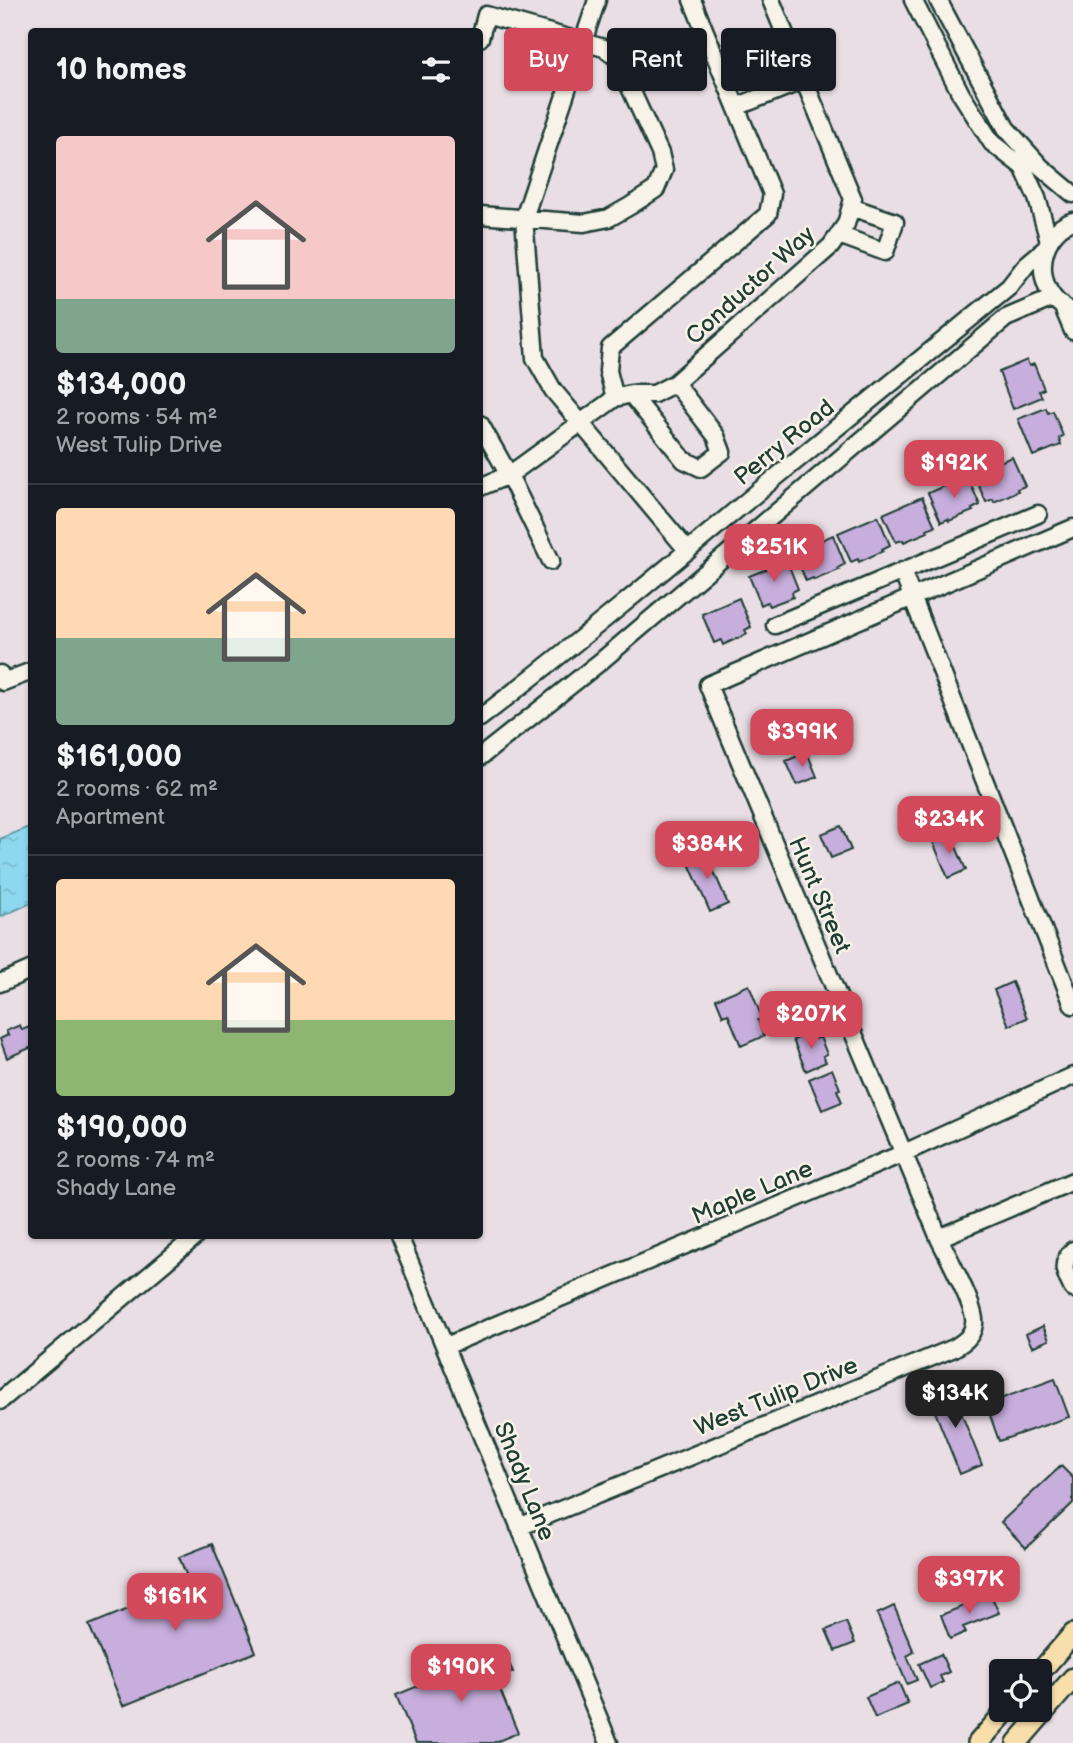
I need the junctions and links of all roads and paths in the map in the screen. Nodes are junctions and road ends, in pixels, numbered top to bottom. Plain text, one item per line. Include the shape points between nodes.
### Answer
1 (597, 0) edge
2 (692, 0) edge
3 (771, 0) edge
4 (913, 0) edge
5 (938, 0) edge
6 (483, 28) edge
7 (534, 28) edge
8 (587, 28) edge
9 (783, 28) edge
10 (593, 44) edge
11 (566, 91) edge
12 (776, 91) edge
13 (809, 91) edge
14 (736, 107) junction
15 (1073, 194) edge
16 (851, 206) junction
17 (483, 215) edge
18 (524, 218) junction
19 (1073, 221) edge
20 (839, 235) junction
21 (1048, 245) junction
22 (1063, 305) edge
23 (1073, 331) edge
24 (675, 383) junction
25 (623, 396) junction
26 (581, 424) junction
27 (483, 429) edge
28 (509, 475) junction
29 (483, 486) edge
30 (1038, 514) dead end
31 (1073, 528) edge
32 (688, 551) junction
33 (551, 561) dead end
34 (902, 571) junction
35 (912, 598) junction
36 (775, 625) dead end
37 (28, 672) edge
38 (2, 678) edge
39 (483, 716) edge
40 (483, 755) edge
41 (28, 971) edge
42 (0, 983) edge
43 (1073, 1005) edge
44 (1073, 1076) edge
45 (904, 1153) junction
46 (1073, 1181) edge
47 (939, 1238) junction
48 (192, 1239) edge
49 (400, 1239) edge
50 (1073, 1250) edge
51 (1073, 1289) edge
52 (446, 1346) junction
53 (0, 1401) edge
54 (519, 1527) junction
55 (1073, 1634) edge
56 (1051, 1659) edge
57 (1073, 1678) edge
58 (996, 1722) edge
59 (609, 1743) edge
60 (978, 1743) edge
61 (1017, 1743) edge

1 - 8 street
2 - 14 street
3 - 9 street
4 - 21 street via 992,143 1023,167 1037,198
5 - 15 street via 1006,128
6 - 7 street via 486,15
10 - 18 street via 616,57 664,170 656,189 609,218 584,223
11 - 18 street
12 - 14 street
13 - 16 street via 853,199
14 - 25 street via 772,194 768,214 610,348 608,371
16 - 20 street, Conductor Way
16 - 20 street via 895,222 885,252
17 - 18 street
18 - 26 street via 535,358 552,390
19 - 21 street, Perry Road via 1059,228
20 - 24 street, Conductor Way
21 - 22 street via 1042,262 1044,281
21 - 32 street, Perry Road via 1009,287
22 - 23 street
22 - 40 street, Perry Road via 1006,318 600,662
24 - 25 street, Conductor Way via 654,394
24 - 25 street via 716,436 722,452 701,468 684,460
25 - 26 street, Conductor Way
26 - 28 street, Conductor Way
26 - 32 street
27 - 28 street
28 - 29 street, Conductor Way
28 - 33 street
30 - 34 street
31 - 35 street
32 - 39 street, Perry Road
34 - 35 street
34 - 36 street
35 - 43 street
35 - 45 street, Hunt Street via 708,685
37 - 38 street
41 - 42 street
44 - 45 street, Maple Lane
45 - 47 street, Hunt Street
45 - 52 street, Maple Lane
46 - 47 street
47 - 54 street, West Tulip Drive via 973,1311 974,1326 964,1342
48 - 53 street
49 - 52 street, Shady Lane
50 - 51 street via 1064,1270
52 - 54 street, Shady Lane
54 - 59 street, Shady Lane
55 - 56 main road
57 - 61 main road
58 - 60 main road

